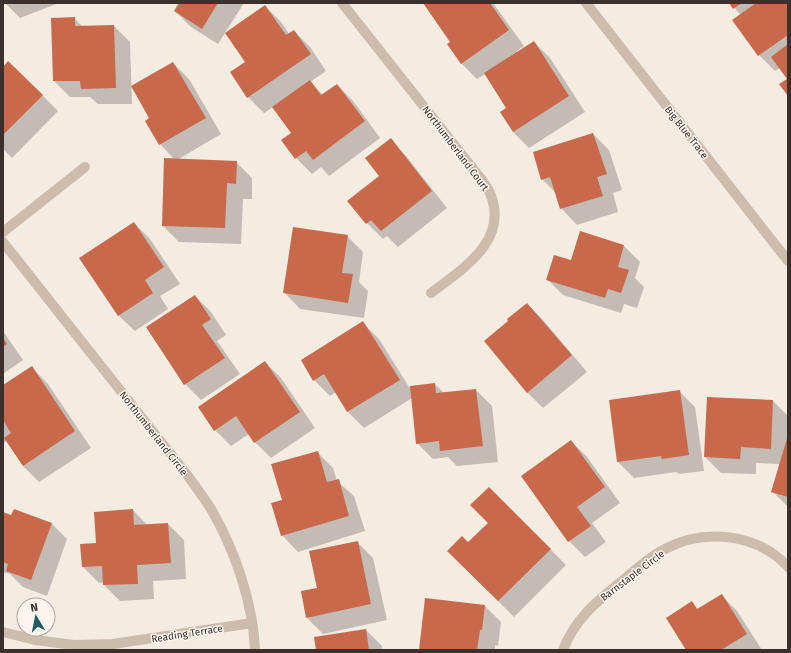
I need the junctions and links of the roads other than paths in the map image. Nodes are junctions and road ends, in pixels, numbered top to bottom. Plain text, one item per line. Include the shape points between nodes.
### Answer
1 (342, 3) edge
2 (586, 3) edge
3 (85, 167) dead end
4 (3, 232) edge
5 (3, 242) edge
6 (788, 261) edge
7 (431, 293) dead end
8 (788, 567) edge
9 (252, 623) junction
10 (3, 632) edge
11 (254, 650) edge
12 (563, 650) edge

1 - 7 street, Northumberland Court via 482,180 490,194 494,216 487,244 476,258
2 - 6 street, Big Blue Trace
3 - 4 street
5 - 9 street, Northumberland Circle via 188,476 211,509 241,578
8 - 12 street, Barnstaple Circle via 755,544 733,538 715,536 680,542 650,558 594,604 573,630
9 - 10 street, Reading Terrace via 113,644 74,645 35,640
9 - 11 street, Northumberland Circle

